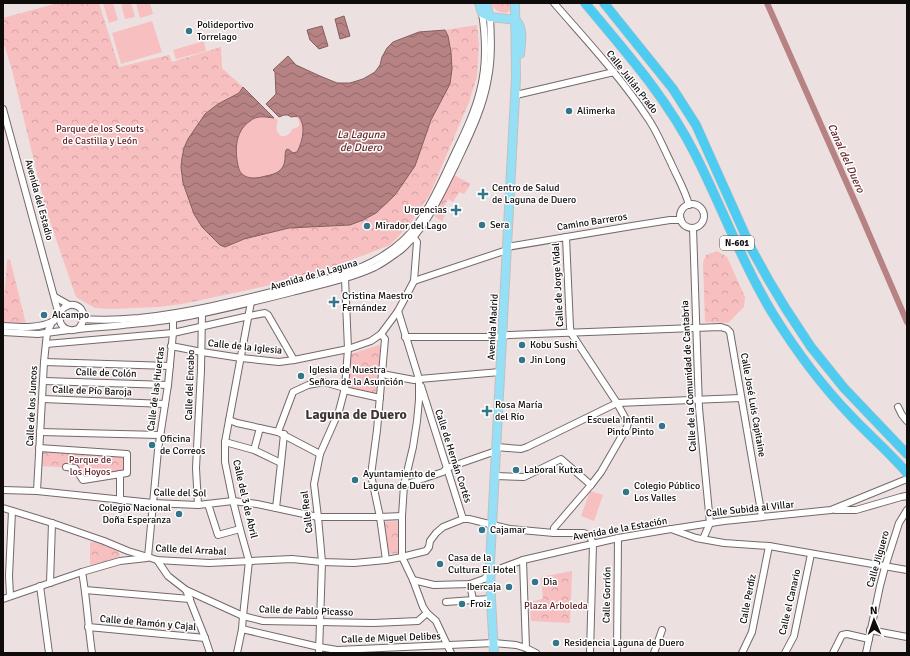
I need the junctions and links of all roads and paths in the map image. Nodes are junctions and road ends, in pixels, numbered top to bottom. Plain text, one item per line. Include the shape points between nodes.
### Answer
1 (479, 3) edge
2 (486, 3) edge
3 (515, 3) edge
4 (554, 3) edge
5 (585, 3) edge
6 (604, 3) edge
7 (482, 13) junction
8 (490, 17) junction
9 (516, 20) junction
10 (614, 72) junction
11 (516, 94) junction
12 (3, 109) edge
13 (689, 205) junction
14 (681, 220) junction
15 (693, 228) junction
16 (412, 235) junction
17 (566, 237) junction
18 (507, 248) junction
19 (401, 250) junction
20 (416, 255) junction
21 (345, 278) junction
22 (414, 281) junction
23 (55, 297) junction
24 (251, 302) junction
25 (69, 305) junction
26 (398, 311) junction
27 (202, 313) junction
28 (59, 316) junction
29 (249, 316) junction
30 (84, 319) junction
31 (173, 319) junction
32 (52, 322) junction
33 (150, 322) junction
34 (3, 326) edge
35 (202, 326) junction
36 (696, 328) junction
37 (78, 329) junction
38 (69, 330) junction
39 (3, 332) edge
40 (47, 333) junction
41 (172, 333) junction
42 (571, 333) junction
43 (151, 334) junction
44 (381, 334) junction
45 (502, 336) junction
46 (405, 337) junction
47 (46, 344) junction
48 (171, 346) junction
49 (348, 349) junction
50 (202, 352) junction
51 (241, 358) junction
52 (294, 360) junction
53 (44, 362) junction
54 (170, 366) junction
55 (500, 372) junction
56 (382, 374) junction
57 (419, 379) junction
58 (44, 381) junction
59 (168, 385) junction
60 (345, 389) junction
61 (380, 398) junction
62 (741, 398) junction
63 (43, 399) junction
64 (422, 399) junction
65 (699, 400) junction
66 (617, 403) junction
67 (165, 404) junction
68 (898, 406) dead end
69 (229, 420) junction
70 (907, 421) edge
71 (260, 428) junction
72 (40, 432) junction
73 (281, 433) junction
74 (160, 435) junction
75 (225, 442) junction
76 (40, 448) junction
77 (496, 449) junction
78 (254, 450) junction
79 (320, 454) junction
80 (907, 454) edge
81 (282, 463) junction
82 (66, 467) dead end
83 (447, 468) junction
84 (907, 473) edge
85 (120, 474) junction
86 (495, 476) junction
87 (907, 479) edge
88 (404, 485) junction
89 (591, 486) junction
90 (3, 490) edge
91 (37, 491) junction
92 (906, 497) edge
93 (120, 500) junction
94 (233, 501) junction
95 (153, 503) junction
96 (208, 504) junction
97 (198, 505) junction
98 (3, 508) edge
99 (276, 508) junction
100 (831, 510) junction
101 (907, 510) edge
102 (12, 511) junction
103 (402, 516) junction
104 (318, 517) junction
105 (380, 517) junction
106 (762, 517) junction
107 (463, 519) junction
108 (52, 523) junction
109 (710, 523) junction
110 (492, 525) junction
111 (240, 529) junction
112 (671, 529) junction
113 (554, 533) junction
114 (618, 538) junction
115 (703, 539) junction
116 (593, 544) junction
117 (769, 546) junction
118 (128, 551) junction
119 (811, 554) junction
120 (402, 557) junction
121 (148, 558) junction
122 (157, 560) junction
123 (386, 560) junction
124 (523, 560) junction
125 (124, 561) junction
126 (249, 561) junction
127 (322, 562) junction
128 (885, 567) junction
129 (907, 570) edge
130 (82, 572) junction
131 (490, 572) junction
132 (413, 580) junction
133 (50, 583) junction
134 (470, 584) junction
135 (40, 586) junction
136 (85, 590) junction
137 (186, 590) junction
138 (10, 596) junction
139 (3, 599) edge
140 (190, 599) junction
141 (491, 599) junction
142 (472, 600) junction
143 (446, 602) dead end
144 (428, 613) junction
145 (243, 616) junction
146 (320, 622) junction
147 (88, 627) junction
148 (242, 629) junction
149 (662, 630) dead end
150 (870, 630) junction
151 (907, 636) edge
152 (205, 638) junction
153 (868, 639) junction
154 (494, 642) junction
155 (448, 645) junction
156 (526, 648) junction
157 (319, 650) edge
158 (48, 653) edge
159 (92, 653) edge
160 (210, 653) edge
161 (237, 653) edge
162 (451, 653) edge
163 (494, 653) edge
164 (536, 653) edge
165 (590, 653) edge
166 (616, 653) edge
167 (654, 653) edge
168 (742, 653) edge
169 (785, 653) edge
170 (833, 653) edge
171 (866, 653) edge

1 - 7 main road, Avenida de la Laguna
2 - 8 main road, Avenida de la Laguna
3 - 9 main road
4 - 10 street, Calle Julián Prado
5 - 84 highway, N-601 via 649,80 674,115 695,153 751,274 797,350 851,417
6 - 80 highway, N-601 via 673,89 696,125 752,250 811,347 844,388
7 - 8 main road
7 - 16 street, Avenida de la Laguna via 486,43 485,64 475,108 434,196
8 - 9 main road
8 - 16 street, Avenida de la Laguna via 488,77 480,109 439,199 423,226
9 - 11 main road, Avenida Madrid via 520,26 522,41
10 - 11 street
10 - 13 street, Calle Julián Prado via 652,124
11 - 18 main road, Avenida Madrid
12 - 23 street, Avenida del Estadio
13 - 14 street via 683,209
13 - 15 street via 700,207 704,213 702,223
14 - 15 street via 686,226
14 - 17 street, Camino Barreros
15 - 36 street, Calle de la Comunidad de Cantabria
16 - 19 street, Avenida de la Laguna
16 - 20 street via 417,242
16 - 30 street, Avenida de la Laguna via 368,264 331,277 159,316
17 - 18 street, Camino Barreros
17 - 42 street, Calle de Jorge Vidal
18 - 22 street, Camino Barreros
18 - 45 main road, Avenida Madrid
19 - 20 street via 412,250
19 - 21 street, Avenida de la Laguna via 376,267
20 - 22 street
21 - 24 street, Avenida de la Laguna
21 - 49 street, Calle Real
22 - 26 street
23 - 25 street
23 - 28 street, Avenida del Estadio
24 - 27 street, Avenida de la Laguna
24 - 29 street, Calle del 3 de Abril
25 - 28 street via 61,310
25 - 30 street via 82,310
26 - 44 street
26 - 46 street
27 - 31 street, Avenida de la Laguna
27 - 35 street, Calle del Encabo
28 - 32 street
28 - 38 street via 63,327
29 - 35 street
29 - 51 street, Calle del 3 de Abril
29 - 52 street via 265,313 268,315
30 - 37 street
31 - 33 street, Avenida de la Laguna
31 - 41 street, Calle de las Huertas
32 - 34 street via 26,328
32 - 40 street, Calle de los Juncos
33 - 37 street, Avenida de la Laguna
33 - 43 street
35 - 41 street
35 - 50 street, Calle del Encabo
36 - 42 street, Calle José Luis Capitaine
36 - 62 street, Calle José Luis Capitaine via 724,327 730,332
36 - 65 street, Calle de la Comunidad de Cantabria
37 - 38 street
38 - 40 street
39 - 40 street
40 - 47 street, Calle de los Juncos
41 - 43 street
41 - 48 street, Calle de las Huertas
42 - 45 street, Calle José Luis Capitaine
42 - 66 street
43 - 47 street
44 - 49 street, Calle de la Iglesia via 372,341
44 - 56 street via 386,339
45 - 46 street, Calle José Luis Capitaine
45 - 55 main road, Avenida Madrid
46 - 57 street
47 - 53 street, Calle de los Juncos
48 - 50 street, Calle de la Iglesia
48 - 54 street, Calle de las Huertas
49 - 52 street, Calle de la Iglesia
49 - 60 street, Calle Real
50 - 51 street, Calle de la Iglesia
50 - 97 street, Calle del Encabo via 196,468
51 - 52 street, Calle de la Iglesia via 279,362
51 - 69 street, Calle del 3 de Abril
53 - 54 street
53 - 58 street, Calle de los Juncos
54 - 59 street, Calle de las Huertas
55 - 57 street
55 - 77 main road, Avenida Madrid
56 - 57 street
56 - 61 street
57 - 64 street
58 - 59 street, Calle de Colón
58 - 63 street, Calle de los Juncos
59 - 67 street, Calle de las Huertas
60 - 61 street
60 - 73 street via 324,382 308,385 293,392
60 - 79 street, Calle Real via 339,411
61 - 105 street via 371,475
62 - 65 street
62 - 106 street, Calle José Luis Capitaine
63 - 67 street, Calle de Pío Baroja
63 - 72 street, Calle de los Juncos
64 - 83 street, Calle de Hernán Cortés
64 - 88 street
65 - 66 street
65 - 109 street, Calle de la Comunidad de Cantabria
66 - 77 street via 521,449
66 - 89 street via 628,423 627,427
67 - 74 street, Calle de las Huertas
68 - 70 street
69 - 71 street
69 - 75 street, Calle del 3 de Abril
71 - 73 street
71 - 78 street
72 - 74 street
72 - 76 street, Calle de los Juncos
73 - 79 street
73 - 81 street
74 - 95 street, Calle de las Huertas
75 - 78 street
75 - 94 street, Calle del 3 de Abril via 225,462
76 - 85 street via 128,454 127,473
76 - 91 street, Calle de los Juncos
77 - 83 street
77 - 86 main road, Avenida Madrid
78 - 81 street
79 - 104 street, Calle Real via 314,484
81 - 99 street
82 - 85 street via 75,468 83,480
83 - 88 street via 443,472
83 - 107 street, Calle de Hernán Cortés
85 - 93 street
86 - 89 street via 524,477 561,459
86 - 110 main road, Avenida Madrid
87 - 100 street, Calle Subida al Villar
88 - 103 street
89 - 113 street via 554,528
90 - 91 street, Calle del Sol
91 - 93 street, Calle del Sol
92 - 100 street, Calle Subida al Villar via 856,510
93 - 95 street, Calle del Sol
94 - 96 street, Calle del Sol
94 - 99 street, Calle del Sol
94 - 111 street, Calle del 3 de Abril
95 - 97 street, Calle del Sol
95 - 121 street, Calle de las Huertas
96 - 97 street, Calle del Sol
96 - 111 street via 218,536
98 - 102 street, Calle del Arrabal
99 - 104 street, Calle del Sol
100 - 106 street, Calle Subida al Villar
101 - 128 street, Calle Jilguero via 899,523
102 - 108 street, Calle del Arrabal
102 - 138 street
103 - 105 street, Calle del Sol
103 - 120 street
104 - 105 street, Calle del Sol
104 - 127 street, Calle Real
105 - 123 street
106 - 109 street, Calle Subida al Villar
107 - 110 street
107 - 120 street, Calle del Arrabal via 443,527 430,541 426,550
108 - 118 street, Calle del Arrabal
108 - 133 street
109 - 112 street, Calle Subida al Villar
109 - 115 street
110 - 113 street
110 - 131 main road, Avenida Madrid
111 - 126 street, Calle del 3 de Abril
112 - 114 street, Avenida de la Estación
112 - 115 street, Avenida de la Estación
113 - 116 street via 584,533 590,536
114 - 116 street, Avenida de la Estación
114 - 166 street, Calle Gorrión
115 - 117 street, Avenida de la Estación
116 - 124 street, Avenida de la Estación
116 - 165 street
117 - 119 street, Avenida de la Estación
117 - 168 street, Calle Perdíz via 752,632
118 - 121 street, Calle del Arrabal
118 - 125 street
119 - 128 street, Avenida de la Estación
119 - 169 street, Calle el Canario via 794,636
120 - 123 street, Calle del Arrabal
120 - 132 street
121 - 122 street, Calle del Arrabal
121 - 125 street
122 - 126 street, Calle del Arrabal via 209,563
122 - 137 street via 168,576
123 - 127 street, Calle del Arrabal
124 - 131 street, Avenida de la Estación
124 - 156 street
125 - 130 street
126 - 127 street, Calle del Arrabal via 292,559
126 - 145 street, Calle del 3 de Abril
127 - 146 street, Calle Real
128 - 129 street, Avenida de la Estación
128 - 150 street, Calle Jilguero
130 - 133 street
130 - 136 street
131 - 134 street, Avenida de la Estación via 484,579
131 - 141 main road, Avenida Madrid
132 - 134 street, Avenida de la Estación via 434,585
132 - 144 street via 423,607
133 - 135 street
134 - 142 street
135 - 138 street
135 - 158 street
136 - 140 street
136 - 147 street
137 - 140 street
137 - 145 street, Calle de Pablo Picasso
138 - 139 street
140 - 152 street
141 - 142 street
141 - 154 main road, Avenida Madrid
142 - 143 street
144 - 146 street, Calle de Pablo Picasso via 418,621
144 - 155 street via 436,621
145 - 146 street, Calle de Pablo Picasso via 263,621
145 - 148 street, Calle del 3 de Abril
146 - 157 street, Calle Real
147 - 152 street, Calle de Ramón y Cajal
147 - 159 street
148 - 157 street, Calle de Miguel Delibes
148 - 161 street, Calle del 3 de Abril
149 - 167 street
150 - 151 street
150 - 153 street, Calle Jilguero
152 - 160 street
153 - 170 street via 842,635
153 - 171 street, Calle Jilguero
154 - 155 street, Calle de Miguel Delibes
154 - 156 street, Calle de Miguel Delibes
154 - 163 main road, Avenida Madrid
155 - 157 street, Calle de Miguel Delibes
155 - 162 street
156 - 164 street, Calle de Miguel Delibes

